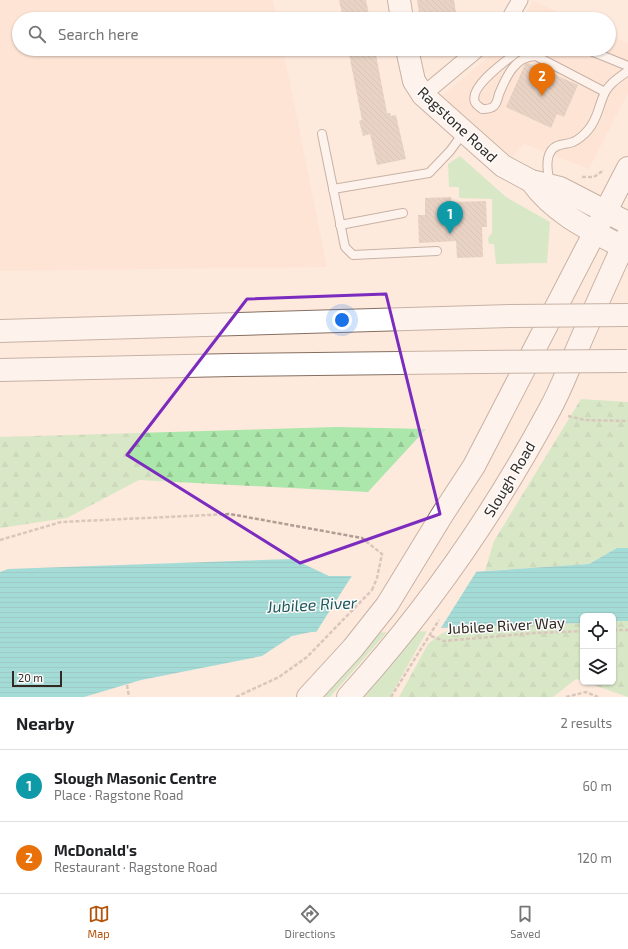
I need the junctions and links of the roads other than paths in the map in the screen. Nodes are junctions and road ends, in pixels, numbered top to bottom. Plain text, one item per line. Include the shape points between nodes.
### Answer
1 (399, 0) edge
2 (520, 0) edge
3 (401, 12) edge
4 (512, 12) edge
5 (409, 56) edge
6 (470, 56) edge
7 (513, 56) edge
8 (529, 56) edge
9 (536, 56) edge
10 (603, 56) edge
11 (628, 66) edge
12 (628, 71) edge
13 (606, 92) junction
14 (423, 95) junction
15 (464, 132) junction
16 (322, 134) dead end
17 (618, 168) edge
18 (541, 183) junction
19 (333, 189) junction
20 (606, 211) junction
21 (403, 213) dead end
22 (628, 223) edge
23 (340, 225) junction
24 (594, 232) junction
25 (625, 241) edge
26 (437, 252) dead end
27 (628, 315) edge
28 (0, 331) edge
29 (628, 361) edge
30 (0, 370) edge
31 (308, 697) edge
32 (348, 697) edge

1 - 3 main road
2 - 4 street
5 - 14 main road, Ragstone Road via 414,81
6 - 14 street
7 - 8 lane via 479,84 474,94 475,102 482,109 489,109 495,105 510,70
9 - 13 lane
10 - 11 lane
12 - 13 lane via 614,81
13 - 18 lane via 588,131 574,142 558,145 552,150 548,156 548,169
14 - 15 main road, Ragstone Road
15 - 18 main road, Ragstone Road via 503,166
15 - 19 lane via 429,173
16 - 19 lane
17 - 20 main road
18 - 20 main road, Ragstone Road
18 - 24 main road, Ragstone Road via 543,198
19 - 23 lane
20 - 22 main road, Ragstone Road
20 - 24 main road
21 - 23 lane
23 - 26 lane via 345,247 353,255
24 - 25 main road, Ragstone Road
24 - 31 main road via 474,466 387,605 353,648
25 - 32 main road, Slough Road via 551,408 477,532 432,596 384,657
27 - 28 main road, bridge
29 - 30 main road, bridge

